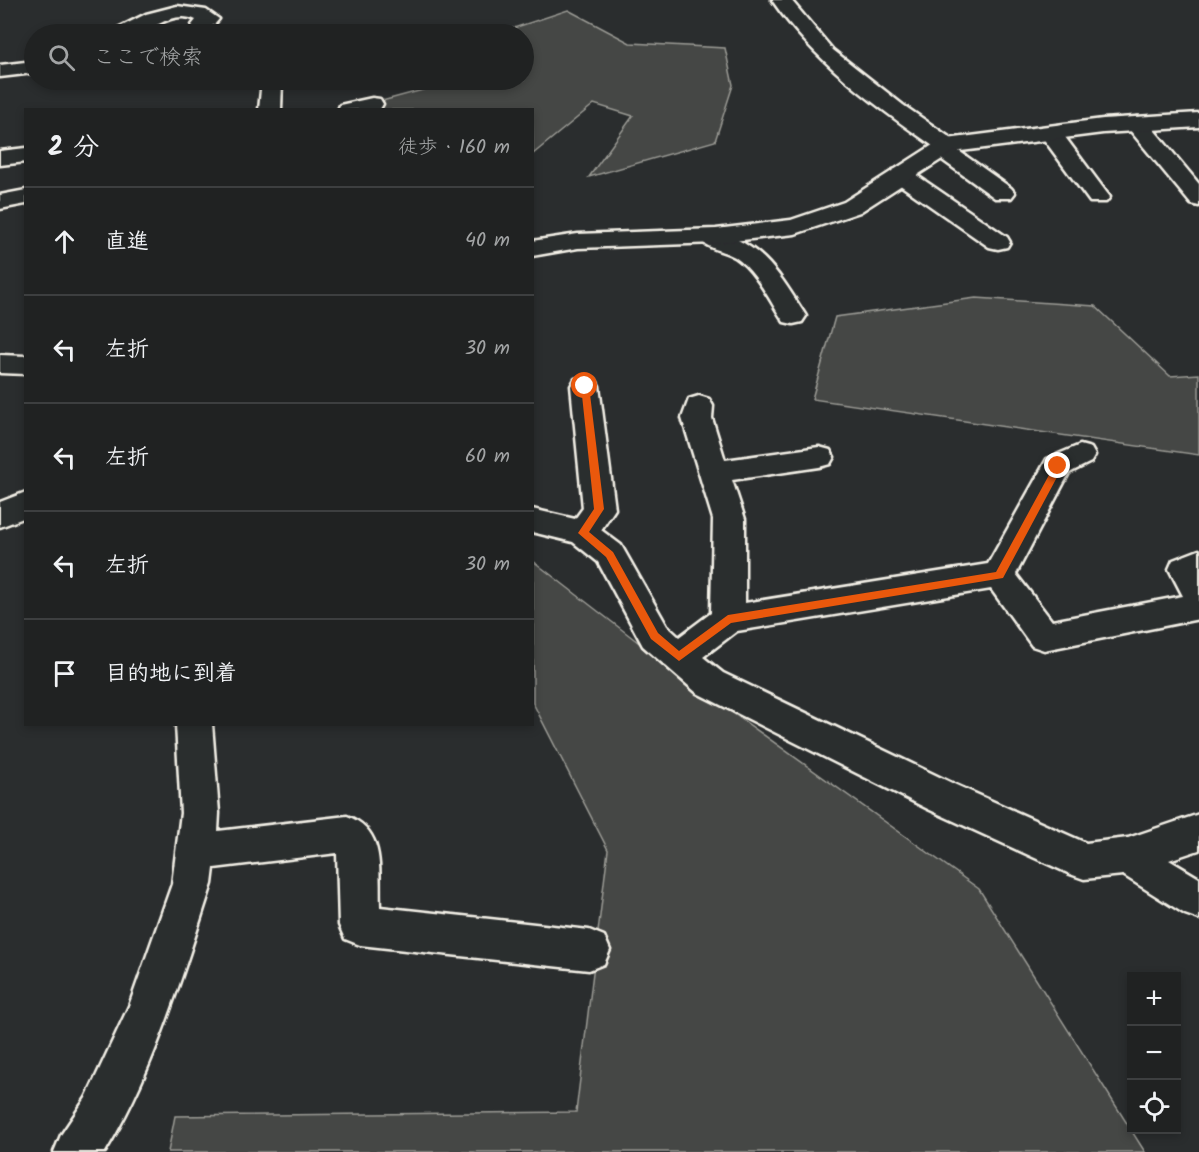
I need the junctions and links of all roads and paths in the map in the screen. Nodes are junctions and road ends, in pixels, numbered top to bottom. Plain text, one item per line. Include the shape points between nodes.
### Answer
1 (781, 0) edge
2 (205, 13) dead end
3 (142, 24) edge
4 (24, 68) edge
5 (0, 71) edge
6 (271, 90) edge
7 (372, 104) dead end
8 (270, 108) edge
9 (356, 108) edge
10 (1199, 120) edge
11 (1137, 124) junction
12 (1051, 134) junction
13 (945, 148) junction
14 (24, 155) edge
15 (0, 158) edge
16 (901, 175) junction
17 (1004, 193) dead end
18 (24, 197) edge
19 (1098, 197) dead end
20 (1199, 199) edge
21 (0, 202) edge
22 (710, 237) junction
23 (998, 242) dead end
24 (534, 249) edge
25 (794, 316) dead end
26 (0, 364) edge
27 (24, 365) edge
28 (585, 386) dead end
29 (699, 405) dead end
30 (1080, 455) dead end
31 (819, 457) dead end
32 (714, 472) junction
33 (24, 504) edge
34 (0, 516) edge
35 (534, 521) edge
36 (583, 533) junction
37 (1199, 562) edge
38 (999, 575) junction
39 (1199, 595) edge
40 (1199, 606) edge
41 (728, 619) junction
42 (679, 656) junction
43 (194, 726) edge
44 (1199, 832) edge
45 (196, 852) junction
46 (1128, 856) junction
47 (1199, 900) edge
48 (589, 950) dead end
49 (78, 1152) edge

1 - 13 street via 826,54
2 - 3 street via 192,8 165,13
4 - 5 street
6 - 8 street
7 - 9 street
10 - 11 street
11 - 12 street
11 - 20 street
12 - 13 street
12 - 19 street
13 - 16 street
13 - 17 street
14 - 15 street
16 - 22 street via 852,207 795,227
16 - 23 street
18 - 21 street
22 - 24 street via 578,241
22 - 25 street via 744,252 762,268
26 - 27 street
28 - 36 street via 599,509
29 - 32 street via 697,418
30 - 38 street via 1058,466
31 - 32 street
32 - 41 street via 729,519
33 - 34 street
35 - 36 street
36 - 42 street via 610,554 655,636
37 - 39 street via 1185,569
38 - 40 street via 1044,636
38 - 41 street
41 - 42 street
42 - 46 street via 710,683 1084,861
43 - 45 street via 200,813
44 - 46 street
45 - 48 street via 347,834 357,844 360,926
45 - 49 street via 192,884 148,1013 102,1114
46 - 47 street

